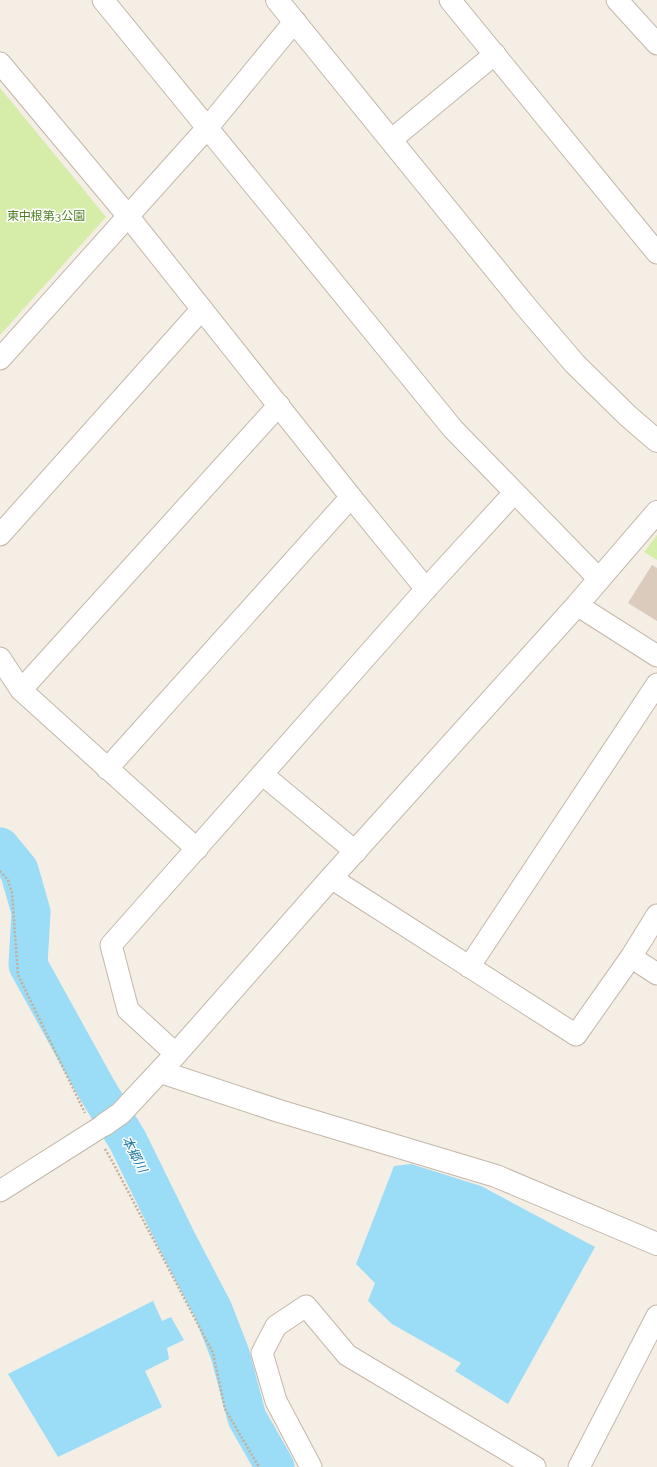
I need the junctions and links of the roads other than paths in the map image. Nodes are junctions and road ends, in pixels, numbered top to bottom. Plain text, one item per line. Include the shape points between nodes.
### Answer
1 (103, 0) edge
2 (277, 0) edge
3 (450, 0) edge
4 (617, 0) edge
5 (295, 21) junction
6 (657, 44) edge
7 (494, 54) junction
8 (0, 63) edge
9 (208, 127) junction
10 (391, 140) junction
11 (128, 216) junction
12 (657, 253) edge
13 (202, 309) junction
14 (0, 359) edge
15 (279, 405) junction
16 (657, 441) edge
17 (514, 493) junction
18 (351, 497) junction
19 (657, 512) edge
20 (0, 535) edge
21 (599, 579) junction
22 (426, 589) junction
23 (577, 605) junction
24 (657, 656) edge
25 (0, 658) edge
26 (657, 684) edge
27 (20, 690) junction
28 (107, 769) junction
29 (262, 774) junction
30 (197, 849) junction
31 (356, 852) junction
32 (331, 878) junction
33 (657, 915) edge
34 (631, 957) junction
35 (470, 967) junction
36 (657, 974) edge
37 (176, 1054) junction
38 (161, 1072) junction
39 (106, 1124) joint
40 (0, 1190) edge
41 (657, 1244) edge
42 (657, 1316) edge
43 (311, 1467) edge
44 (536, 1467) edge
45 (579, 1467) edge

1 - 9 street
2 - 5 street
3 - 7 street
4 - 6 street
5 - 9 street
5 - 10 street
7 - 10 street
7 - 12 street
8 - 11 street
9 - 11 street
9 - 17 street via 453,429
10 - 16 street via 527,308 576,364
11 - 13 street
11 - 14 street
13 - 15 street
13 - 20 street
15 - 18 street
15 - 27 street
17 - 21 street
17 - 22 street
18 - 22 street
18 - 28 street
19 - 21 street
21 - 23 street
22 - 29 street
23 - 24 street
23 - 31 street
25 - 27 street
26 - 35 street
27 - 28 street
28 - 30 street
29 - 30 street
29 - 31 street
30 - 37 street via 111,945 128,1010
31 - 32 street
32 - 35 street
32 - 37 street
33 - 34 street
34 - 35 street via 576,1035
34 - 36 street
37 - 38 street
38 - 39 street
38 - 41 street via 279,1111 496,1176
39 - 40 street
42 - 45 street
43 - 44 street via 276,1401 262,1353 276,1326 306,1306 347,1354

